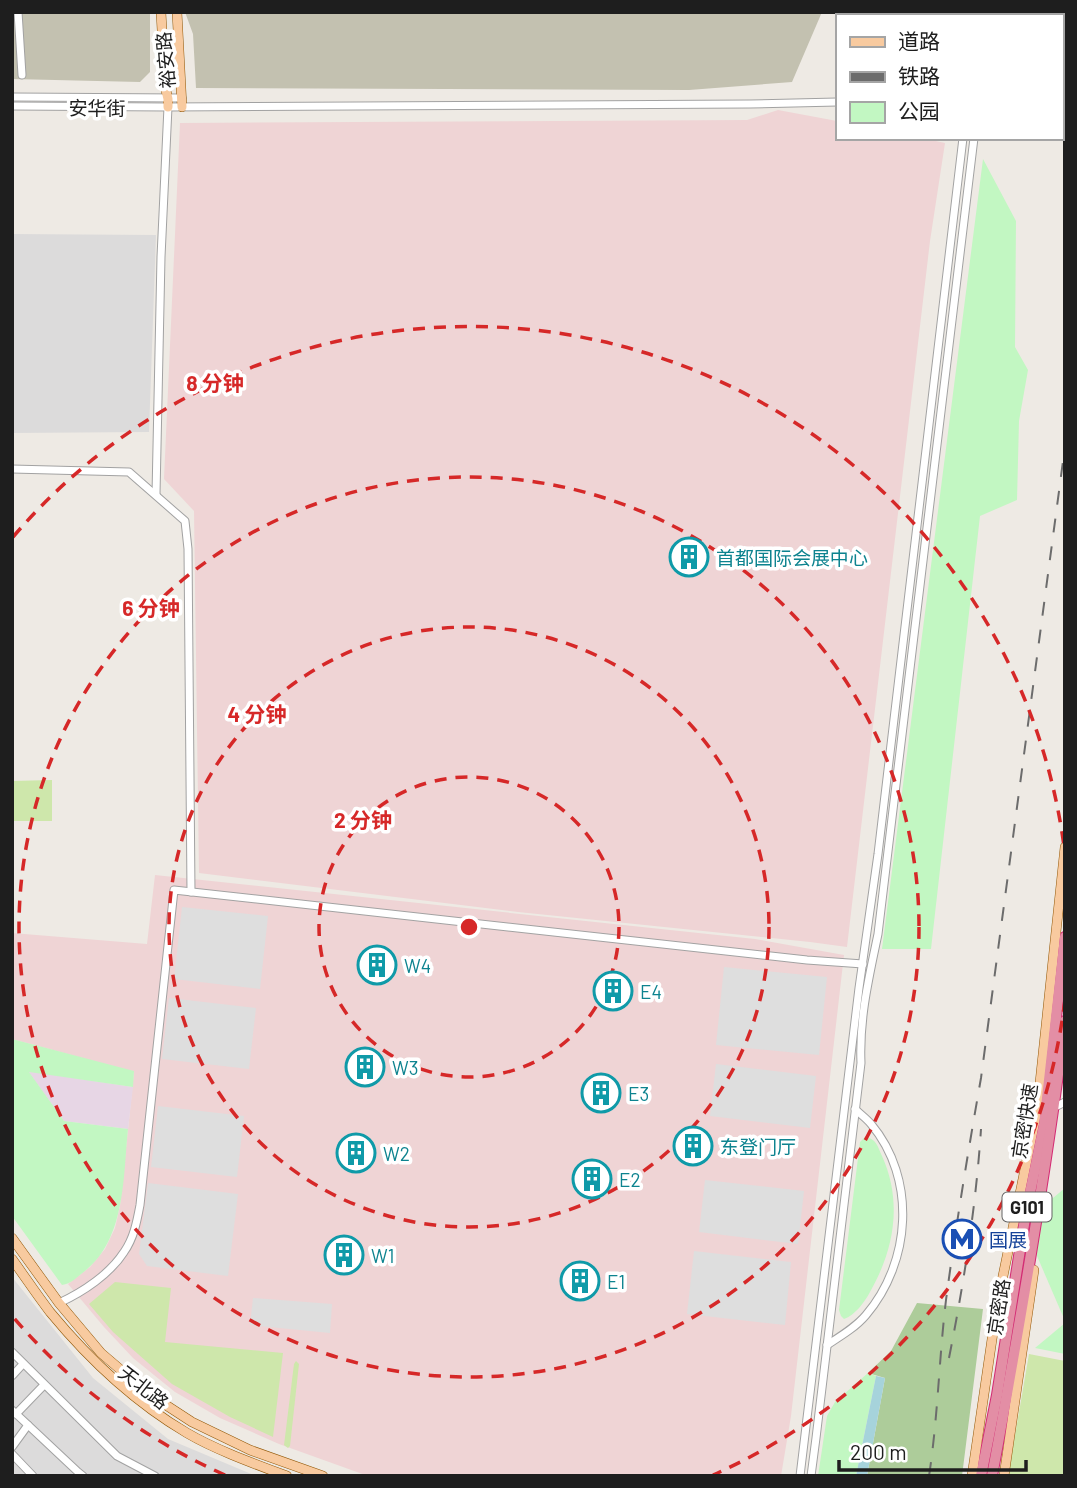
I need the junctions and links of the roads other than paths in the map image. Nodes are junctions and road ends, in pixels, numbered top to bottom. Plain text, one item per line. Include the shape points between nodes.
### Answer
1 (18, 12) edge
2 (161, 12) edge
3 (177, 12) edge
4 (22, 75) dead end
5 (12, 97) edge
6 (182, 102) junction
7 (836, 102) edge
8 (168, 103) junction
9 (12, 106) edge
10 (963, 140) edge
11 (974, 140) edge
12 (12, 468) edge
13 (156, 494) junction
14 (1065, 847) edge
15 (191, 892) junction
16 (1065, 937) edge
17 (863, 964) junction
18 (1065, 1021) edge
19 (1065, 1058) edge
20 (1061, 1104) edge
21 (855, 1109) junction
22 (12, 1238) edge
23 (12, 1259) edge
24 (59, 1303) junction
25 (827, 1345) junction
26 (12, 1352) edge
27 (23, 1364) junction
28 (12, 1376) edge
29 (44, 1385) junction
30 (14, 1412) edge
31 (28, 1425) junction
32 (12, 1447) edge
33 (12, 1454) edge
34 (33, 1476) edge
35 (83, 1476) edge
36 (155, 1476) edge
37 (286, 1476) edge
38 (323, 1476) edge
39 (800, 1476) edge
40 (811, 1476) edge
41 (972, 1476) edge
42 (981, 1476) edge
43 (992, 1476) edge
44 (1004, 1476) edge

1 - 4 street
2 - 8 main road, 裕安路
3 - 6 main road, 裕安路
5 - 8 street, 安华街
6 - 7 street, 安华街
6 - 8 street, 安华街
8 - 9 street, 安华街
8 - 13 street
10 - 17 street
11 - 21 street via 878,934 866,989
12 - 13 street via 129,471
13 - 15 street via 185,520 188,549
14 - 41 main road, 京密路 / G101 via 1037,1111 997,1306
15 - 17 street
15 - 24 street via 174,890 135,1228 114,1266
16 - 42 highway, 京密快速 / G101 via 1044,1125
17 - 39 street
18 - 43 highway, 京密快速 / G101 via 1052,1126
19 - 20 main road, 京密路 / G101
20 - 44 main road, 京密路 / G101
21 - 25 street
21 - 25 street via 871,1124 894,1164 904,1229 882,1292 866,1316
22 - 24 main road, 天北路
23 - 37 main road, 天北路 via 95,1362 146,1404 188,1434
24 - 38 main road, 天北路 via 101,1353 191,1422 250,1450
25 - 40 street
26 - 27 street
27 - 28 street
27 - 29 street
29 - 30 street
29 - 36 street via 117,1456
30 - 31 street
31 - 32 street
31 - 35 street
33 - 34 street

